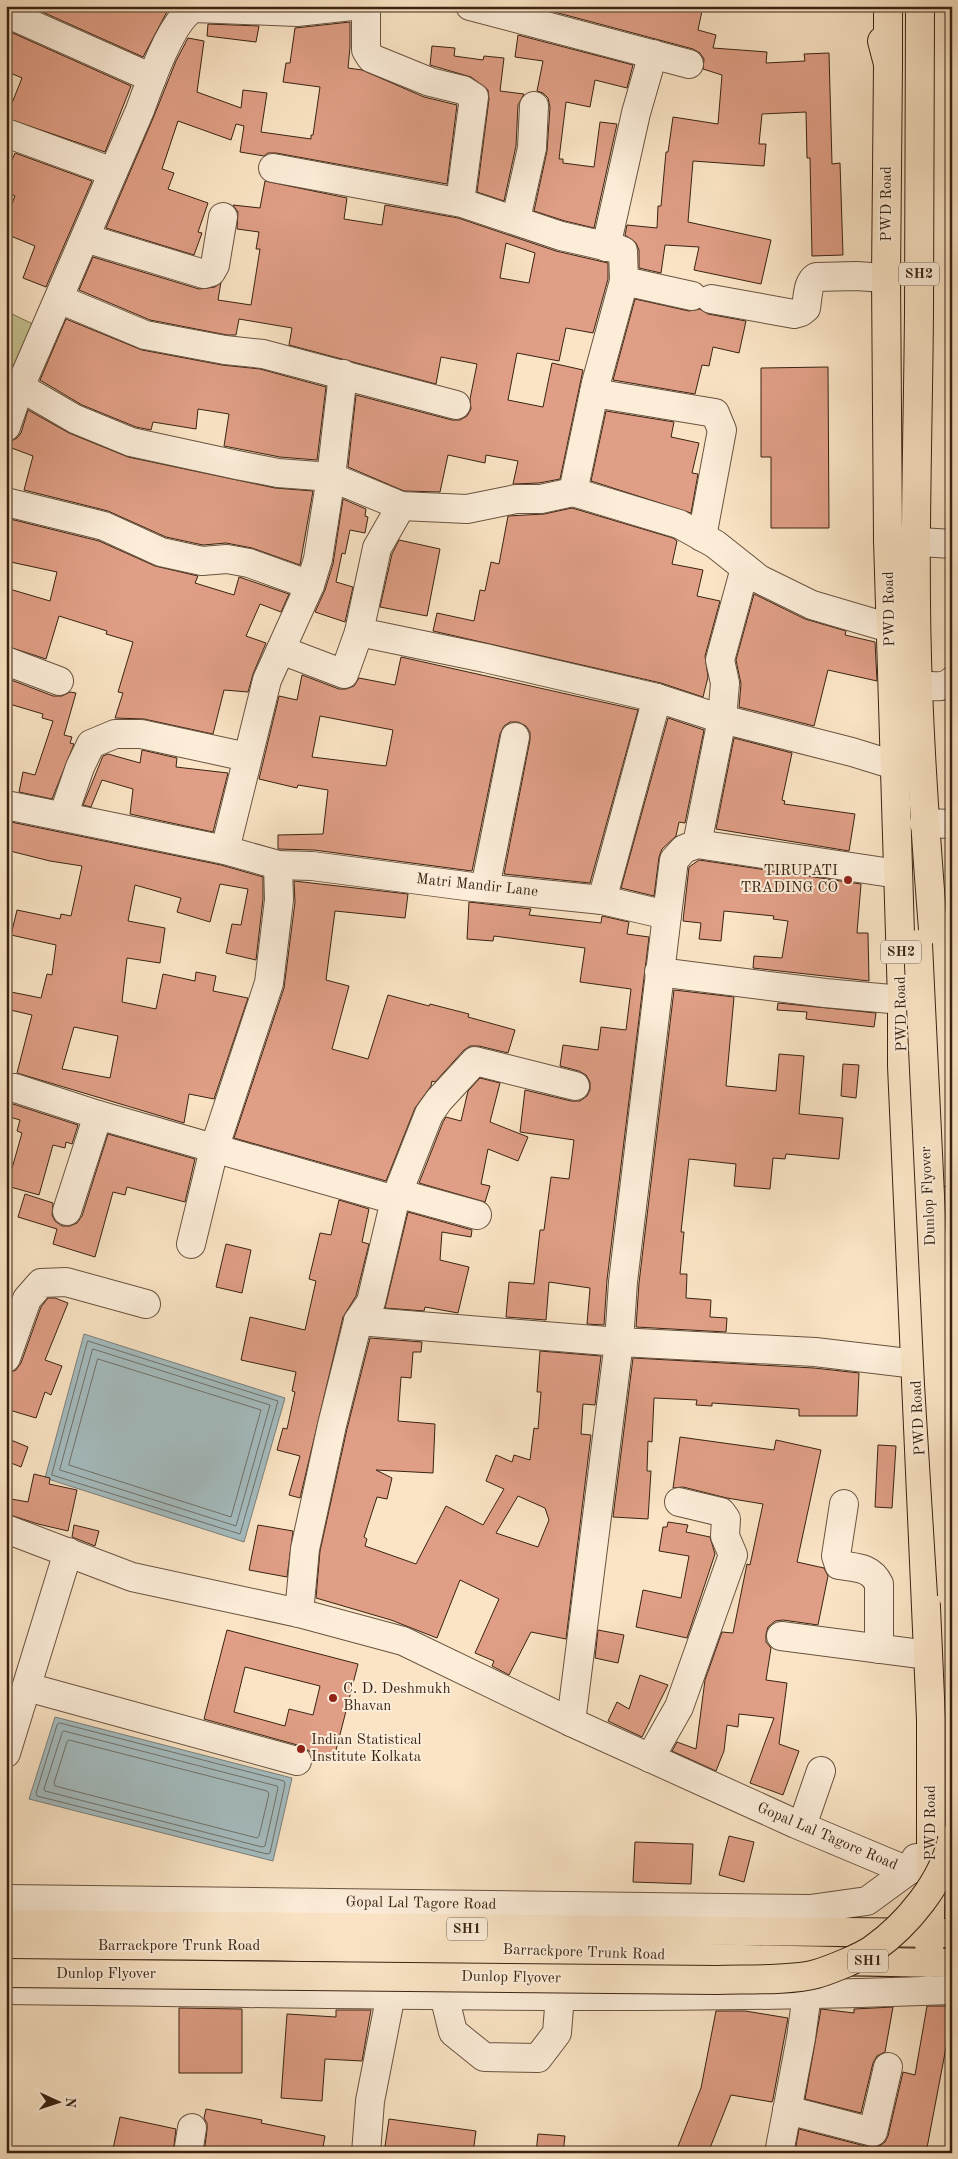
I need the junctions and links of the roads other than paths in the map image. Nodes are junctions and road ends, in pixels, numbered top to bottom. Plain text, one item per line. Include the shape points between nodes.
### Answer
1 (352, 6) edge
2 (366, 6) edge
3 (470, 6) edge
4 (874, 6) edge
5 (888, 6) edge
6 (920, 6) edge
7 (192, 7) edge
8 (251, 8) edge
9 (6, 13) edge
10 (653, 54) junction
11 (689, 64) dead end
12 (888, 64) junction
13 (152, 78) junction
14 (534, 106) dead end
15 (6, 133) edge
16 (274, 168) dead end
17 (113, 172) junction
18 (460, 202) junction
19 (223, 217) dead end
20 (516, 219) junction
21 (85, 238) junction
22 (606, 247) junction
23 (886, 278) junction
24 (624, 281) junction
25 (59, 299) junction
26 (343, 374) junction
27 (20, 387) junction
28 (594, 393) junction
29 (456, 405) dead end
30 (6, 427) edge
31 (331, 477) junction
32 (573, 492) junction
33 (6, 502) edge
34 (401, 506) junction
35 (702, 537) junction
36 (888, 540) junction
37 (916, 542) junction
38 (952, 544) edge
39 (745, 568) junction
40 (310, 585) junction
41 (890, 628) junction
42 (359, 632) junction
43 (281, 650) junction
44 (6, 661) edge
45 (59, 681) dead end
46 (952, 681) edge
47 (918, 685) junction
48 (656, 698) junction
49 (722, 719) junction
50 (515, 737) dead end
51 (247, 757) junction
52 (894, 765) junction
53 (6, 805) edge
54 (63, 816) junction
55 (952, 824) edge
56 (924, 825) junction
57 (697, 844) junction
58 (225, 850) junction
59 (278, 865) junction
60 (898, 874) junction
61 (485, 888) junction
62 (602, 900) junction
63 (667, 914) junction
64 (660, 972) junction
65 (902, 1000) junction
66 (947, 1044) edge
67 (575, 1086) dead end
68 (6, 1088) edge
69 (98, 1115) junction
70 (214, 1149) junction
71 (952, 1174) edge
72 (396, 1197) junction
73 (67, 1211) dead end
74 (477, 1215) dead end
75 (191, 1244) dead end
76 (146, 1304) dead end
77 (358, 1321) junction
78 (619, 1342) junction
79 (6, 1358) edge
80 (916, 1364) junction
81 (679, 1502) dead end
82 (844, 1504) dead end
83 (6, 1529) edge
84 (68, 1552) junction
85 (952, 1595) edge
86 (299, 1613) junction
87 (781, 1636) dead end
88 (879, 1648) junction
89 (928, 1655) junction
90 (27, 1687) junction
91 (571, 1722) junction
92 (6, 1753) edge
93 (650, 1758) junction
94 (297, 1761) dead end
95 (822, 1771) dead end
96 (802, 1826) junction
97 (942, 1836) edge
98 (908, 1871) junction
99 (6, 1899) edge
100 (6, 1924) edge
101 (940, 1933) edge
102 (6, 1947) edge
103 (807, 1960) junction
104 (940, 1963) edge
105 (6, 1973) edge
106 (6, 1990) edge
107 (952, 1990) edge
108 (391, 1994) junction
109 (807, 1994) junction
110 (444, 1995) junction
111 (560, 1995) junction
112 (888, 2067) dead end
113 (787, 2110) junction
114 (781, 2152) edge
115 (366, 2153) edge

1 - 8 street via 297,12
2 - 18 street via 366,50 371,58 430,82 463,90 474,97
3 - 10 street
4 - 12 main road, PWD Road / SH2
5 - 12 main road
6 - 37 main road, PWD Road / SH2
7 - 8 street
7 - 13 street via 180,18
9 - 13 street
10 - 11 street
10 - 22 street via 636,113
12 - 23 main road, PWD Road / SH2
13 - 17 street
14 - 20 street via 532,148
15 - 17 street
16 - 18 street
17 - 21 street
18 - 20 street
19 - 21 street via 216,265 211,272 204,274
20 - 22 street via 561,236
21 - 25 street
22 - 24 street via 623,251
23 - 24 street via 816,277 809,286 806,308 794,314
23 - 36 main road, PWD Road / SH2
24 - 28 street
25 - 26 street via 145,335 263,354
25 - 27 street
26 - 29 street
26 - 31 street
27 - 30 street
27 - 31 street via 75,419 131,442 245,467
28 - 32 street
28 - 35 street via 715,413 722,430
31 - 34 street
31 - 40 street via 318,559
32 - 34 street via 467,509
32 - 35 street via 679,524
33 - 40 street via 104,526 161,552 202,561 227,559 249,563
34 - 42 street via 377,548
35 - 39 street
36 - 37 street
36 - 41 main road, PWD Road / SH2
37 - 38 street
37 - 47 main road, PWD Road / SH2
39 - 41 street via 759,579 812,606
39 - 49 street via 720,660 725,683
40 - 43 street
41 - 52 main road, PWD Road / SH2
42 - 43 street via 344,674
42 - 48 street
43 - 51 street via 267,680
44 - 45 street
46 - 47 street via 939,686
47 - 56 main road, PWD Road / SH2
48 - 49 street
48 - 62 street
49 - 52 street
49 - 57 street
50 - 61 street
51 - 54 street via 141,734 115,734 91,744
51 - 58 street
52 - 60 main road, PWD Road / SH2
53 - 54 street, Matri Mandir Lane
54 - 58 street, Matri Mandir Lane
55 - 56 street
56 - 66 main road, PWD Road / SH2
56 - 85 main road, Dunlop Flyover, bridge via 914,890
57 - 60 street
57 - 63 street via 684,849 674,860
58 - 59 street, Matri Mandir Lane
59 - 61 street, Matri Mandir Lane via 312,866
59 - 70 street via 279,900 268,983
60 - 65 main road, PWD Road / SH2
61 - 62 street, Matri Mandir Lane
62 - 63 street, Matri Mandir Lane
63 - 64 street
64 - 65 street
64 - 78 street via 623,1282
65 - 80 main road, PWD Road / SH2 via 907,1211
66 - 71 main road, PWD Road / SH2
67 - 72 street via 475,1061 429,1114
68 - 69 street via 15,1088
69 - 70 street
69 - 73 street
70 - 72 street
70 - 75 street
72 - 74 street
72 - 77 street via 371,1302
76 - 79 street via 66,1282 40,1283 27,1299
77 - 78 street
77 - 86 street via 305,1549
78 - 80 street via 815,1352
78 - 91 street
80 - 89 main road, PWD Road / SH2
81 - 93 street via 721,1512 726,1519 725,1536 733,1555 679,1707
82 - 88 street via 836,1556 840,1565 866,1569 875,1575 879,1584
83 - 84 street, Gopal Lal Tagore Road
84 - 86 street, Gopal Lal Tagore Road via 132,1577
84 - 90 street
86 - 91 street, Gopal Lal Tagore Road via 403,1641
87 - 88 street
88 - 89 street
89 - 97 main road, PWD Road / SH2
90 - 92 street
90 - 94 street
91 - 93 street, Gopal Lal Tagore Road
93 - 96 street, Gopal Lal Tagore Road
95 - 96 street
96 - 98 street, Gopal Lal Tagore Road
97 - 98 street
97 - 101 main road, PWD Road / SH2
97 - 105 main road, Dunlop Flyover, bridge via 938,1875 897,1929 871,1950 816,1974 717,1980
98 - 99 street, Gopal Lal Tagore Road via 867,1901 810,1909
100 - 101 main road, Barrackpore Trunk Road / SH1
101 - 104 main road, PWD Road / SH2
102 - 103 main road, Barrackpore Trunk Road / SH1 via 421,1948
103 - 104 main road, Barrackpore Trunk Road / SH1
103 - 109 street
106 - 108 street
107 - 109 street
108 - 110 street
108 - 115 street via 370,2100
109 - 111 street
109 - 113 street
110 - 111 street
110 - 111 street via 453,2032 484,2057 538,2058 557,2033
112 - 113 street via 873,2132
113 - 114 street

